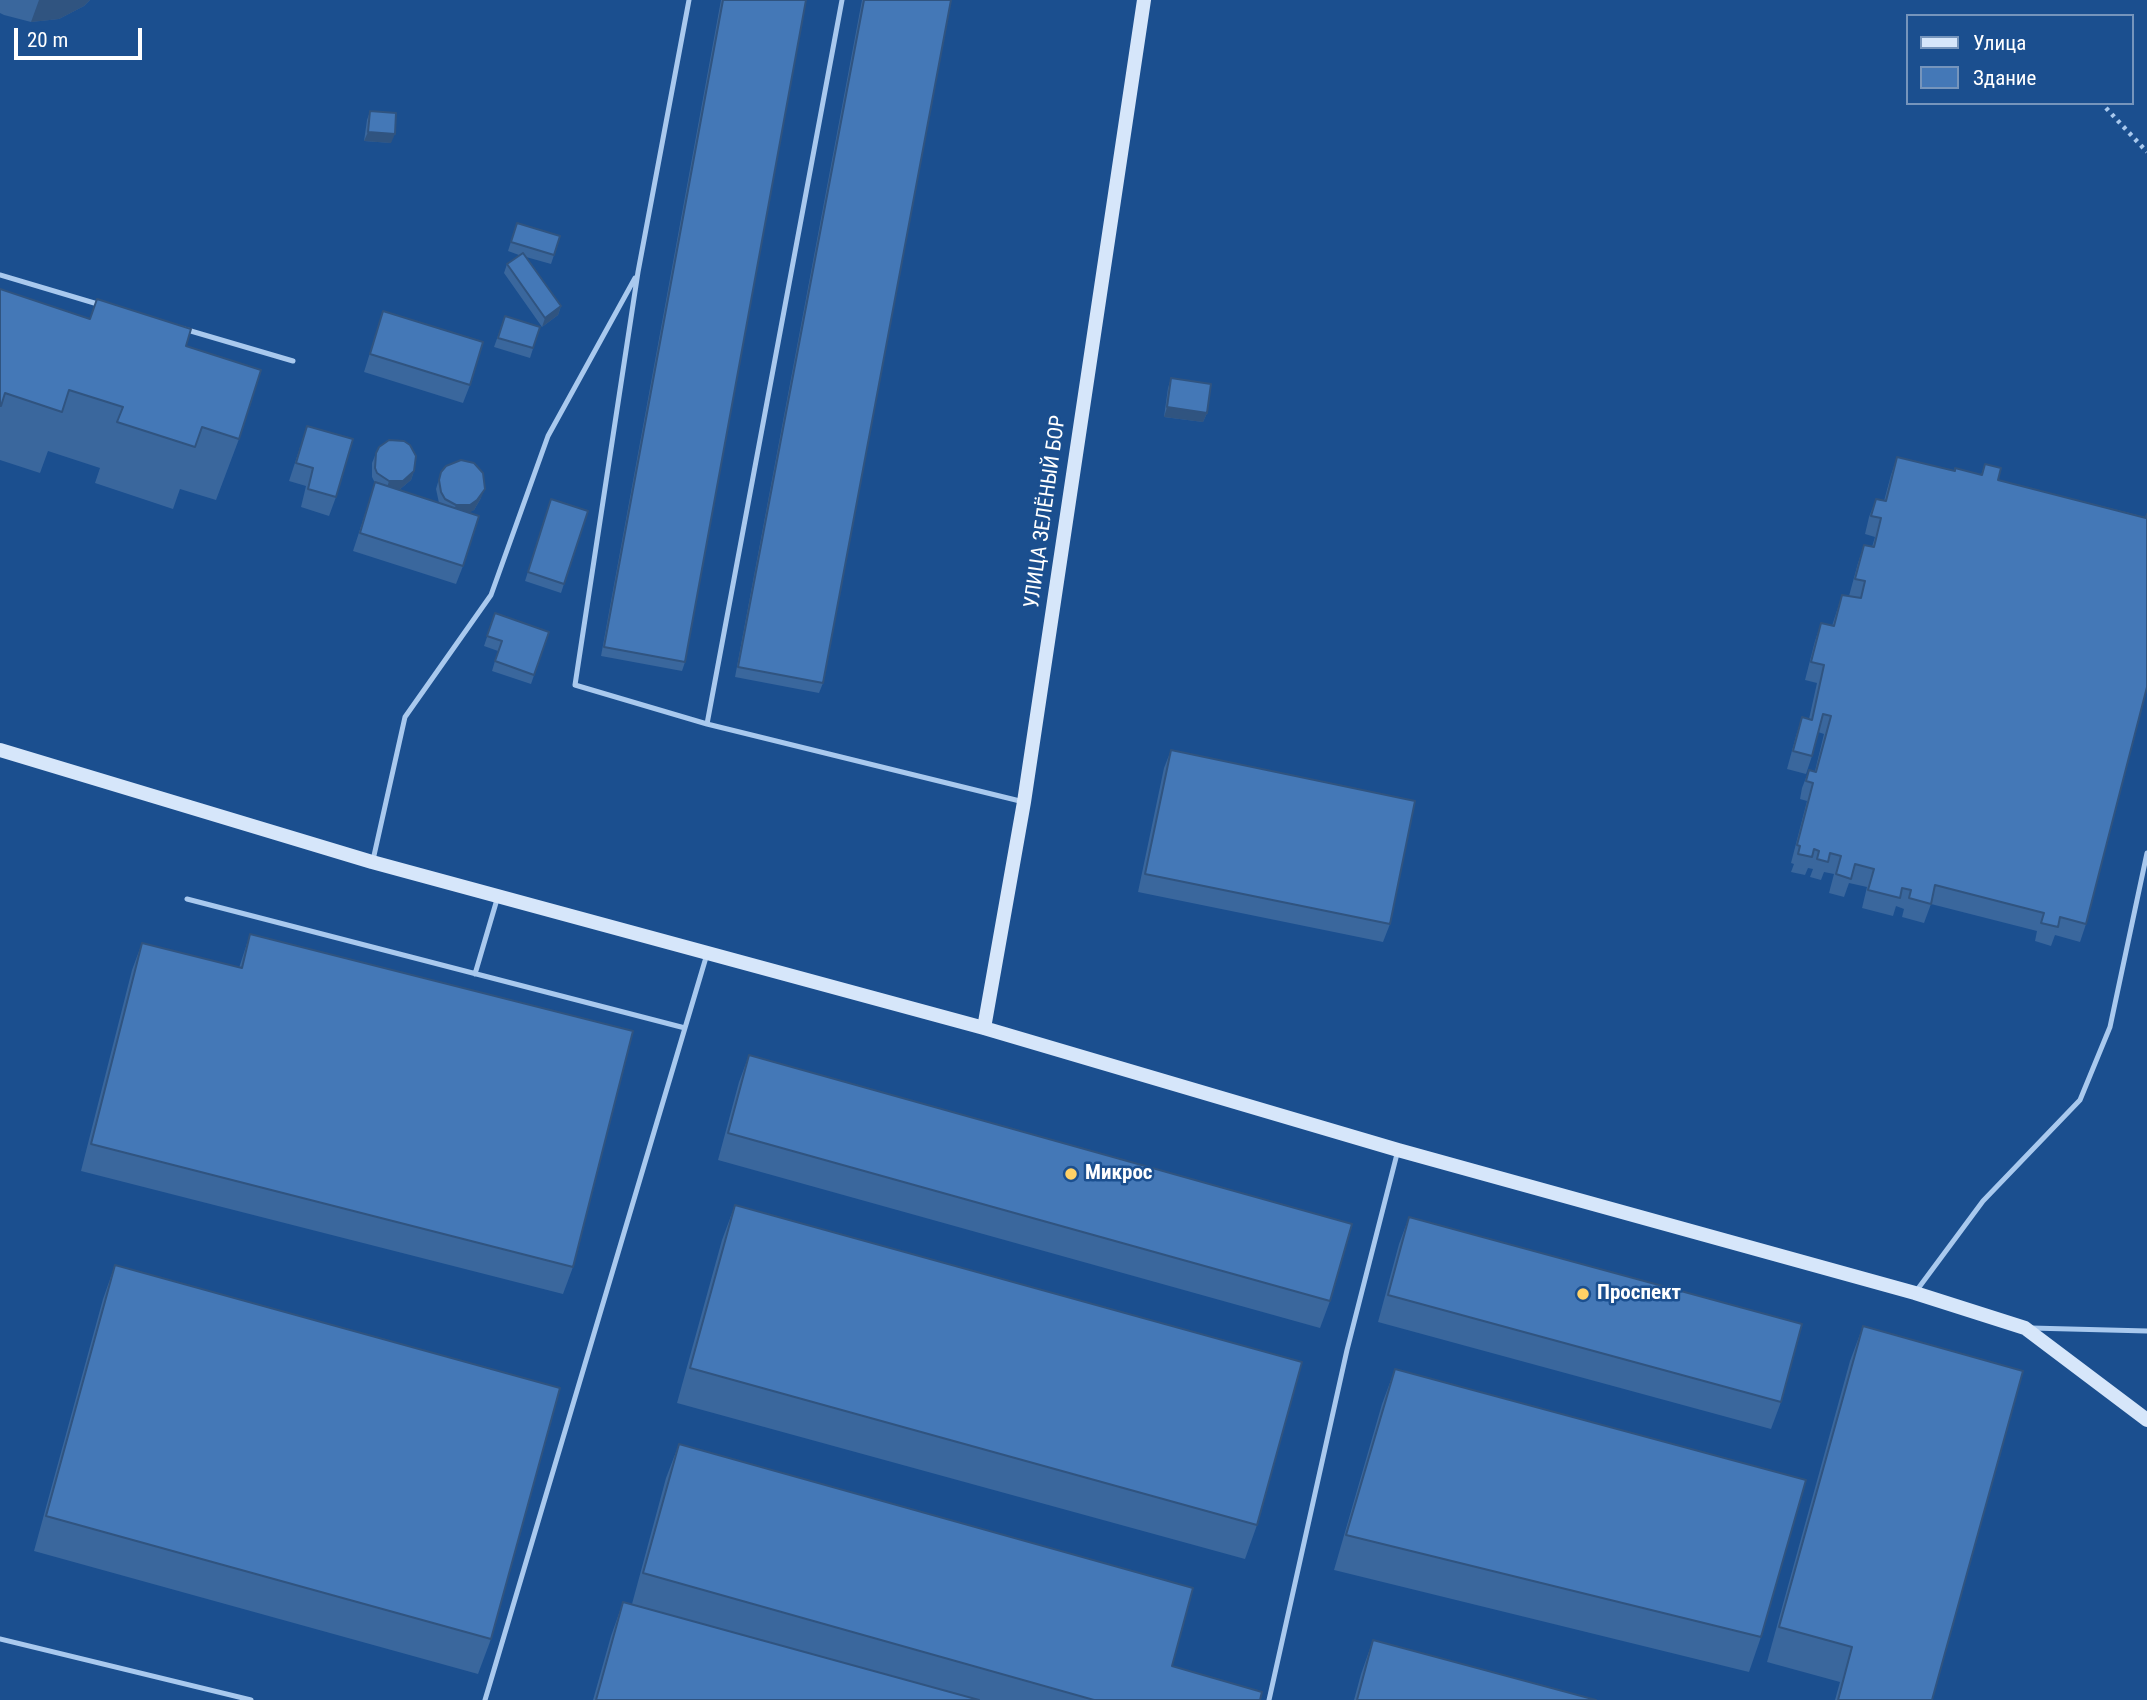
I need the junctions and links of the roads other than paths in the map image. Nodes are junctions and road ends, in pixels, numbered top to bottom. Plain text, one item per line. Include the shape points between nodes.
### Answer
1 (689, 0) edge
2 (842, 0) edge
3 (1144, 0) edge
4 (638, 272) junction
5 (0, 275) edge
6 (107, 306) edge
7 (173, 326) edge
8 (293, 361) dead end
9 (707, 723) junction
10 (0, 750) edge
11 (1024, 802) junction
12 (2147, 853) edge
13 (372, 862) junction
14 (498, 896) junction
15 (187, 899) dead end
16 (707, 954) junction
17 (475, 974) junction
18 (685, 1028) junction
19 (984, 1028) junction
20 (1398, 1150) junction
21 (1915, 1293) junction
22 (2025, 1328) junction
23 (2147, 1331) edge
24 (2147, 1420) edge
25 (0, 1639) edge
26 (251, 1700) edge
27 (485, 1700) edge
28 (1269, 1700) edge

1 - 4 lane
2 - 9 lane
3 - 11 street, УЛИЦА ЗЕЛЁНЫЙ БОР
4 - 9 lane via 575,685
4 - 13 lane via 548,436 491,595 405,717
5 - 6 lane
7 - 8 lane
9 - 11 lane
10 - 13 street
11 - 19 street, УЛИЦА ЗЕЛЁНЫЙ БОР
12 - 21 lane via 2109,1027 2081,1100 1983,1201
13 - 14 street
14 - 16 street
14 - 17 lane
15 - 17 lane
16 - 18 lane
16 - 19 street
17 - 18 lane
18 - 27 lane
19 - 20 street
20 - 21 street
20 - 28 lane via 1347,1350
21 - 22 street
22 - 23 lane
22 - 24 street
25 - 26 lane

